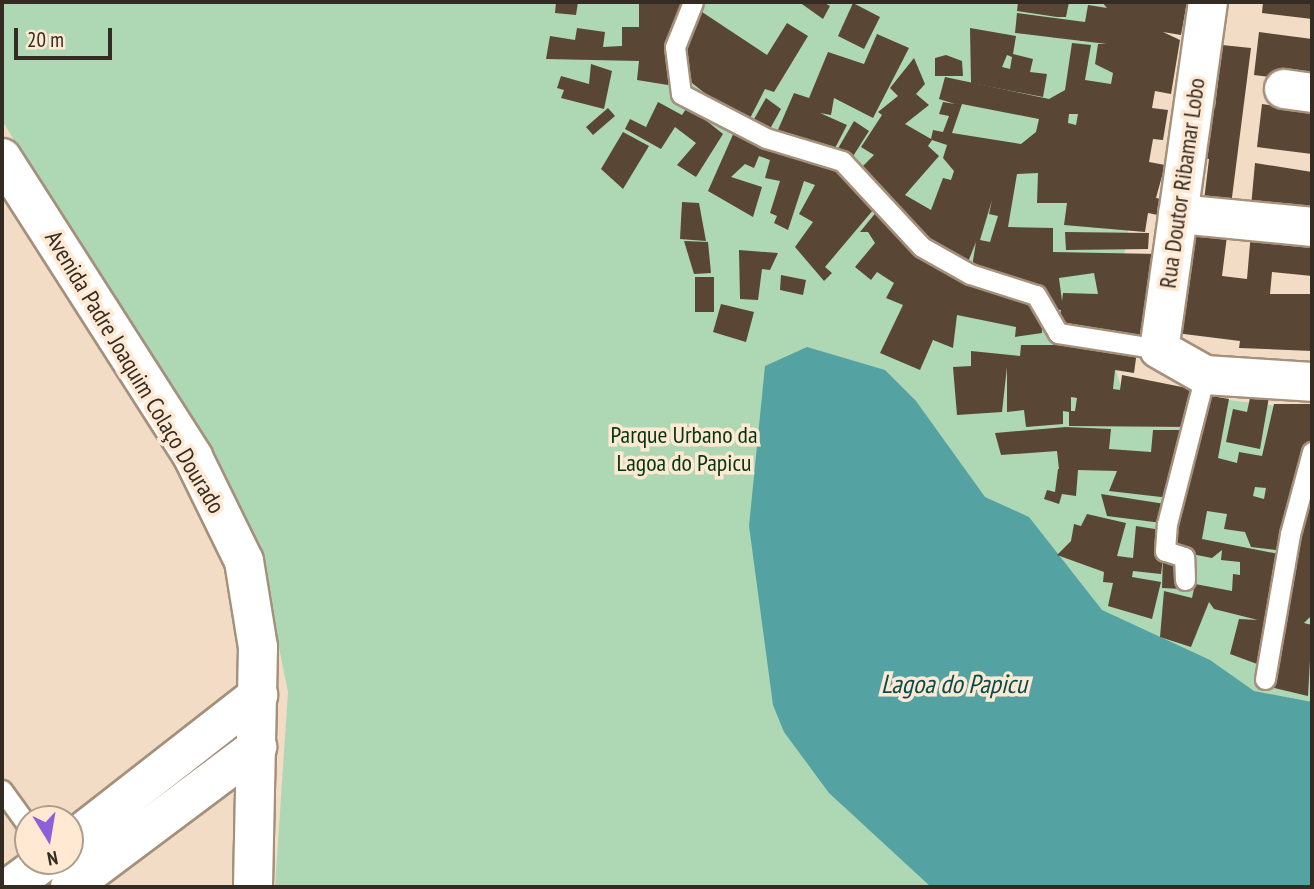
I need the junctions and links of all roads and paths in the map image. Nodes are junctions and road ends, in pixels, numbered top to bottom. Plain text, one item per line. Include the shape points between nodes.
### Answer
1 (693, 2) edge
2 (1208, 2) edge
3 (2, 159) edge
4 (1178, 214) junction
5 (1312, 227) edge
6 (1164, 354) junction
7 (1205, 374) junction
8 (1312, 382) edge
9 (1312, 452) edge
10 (1185, 580) dead end
11 (1265, 678) dead end
12 (258, 695) junction
13 (257, 747) junction
14 (2, 790) edge
15 (14, 807) edge
16 (84, 831) edge
17 (26, 875) edge
18 (10, 887) edge
19 (70, 887) edge
20 (253, 887) edge

1 - 6 lane via 675,47 681,94 766,138 842,161 922,247 970,274 1036,295 1058,333
2 - 4 street, Rua Doutor Ribamar Lobo
3 - 12 street, Avenida Padre Joaquim Colaço Dourado via 212,491 248,576
4 - 5 street
4 - 6 street, Rua Doutor Ribamar Lobo
6 - 7 street
7 - 8 street
7 - 10 lane via 1167,524 1165,551 1184,556
9 - 11 lane via 1290,534
12 - 13 street, Avenida Padre Joaquim Colaço Dourado
12 - 16 street
13 - 19 street
13 - 20 street, Avenida Padre Joaquim Colaço Dourado
14 - 15 lane
17 - 18 street

